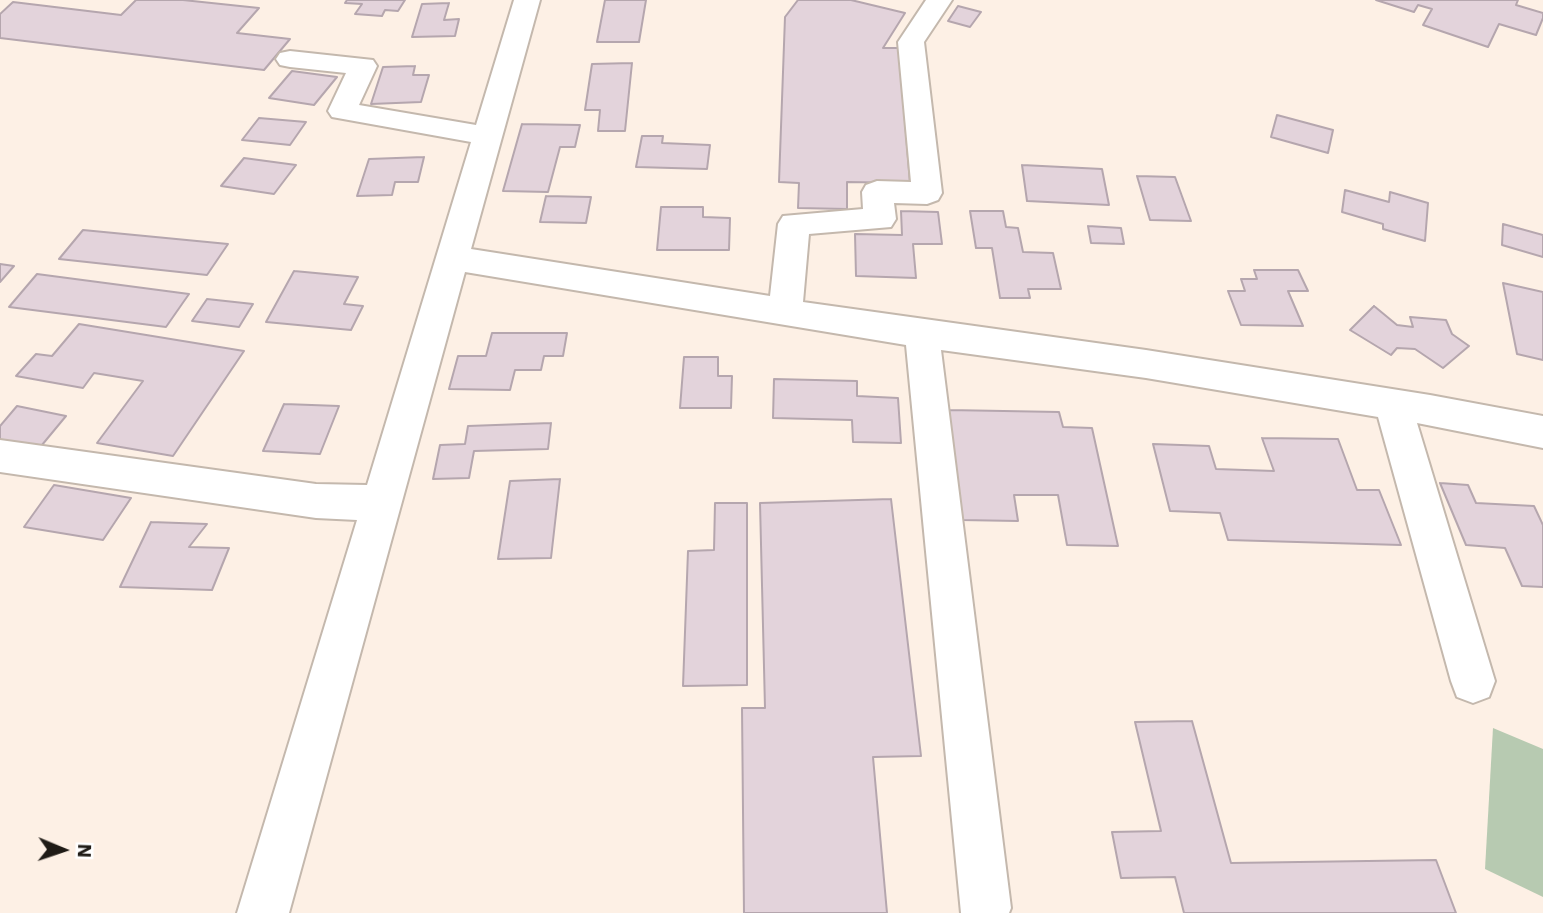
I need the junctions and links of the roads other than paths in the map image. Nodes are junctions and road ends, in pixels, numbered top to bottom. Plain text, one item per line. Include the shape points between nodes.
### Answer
1 (527, 0) edge
2 (939, 0) edge
3 (290, 58) dead end
4 (488, 136) junction
5 (453, 258) junction
6 (785, 311) junction
7 (922, 334) junction
8 (1393, 404) junction
9 (1543, 432) edge
10 (0, 456) edge
11 (382, 503) junction
12 (1473, 681) dead end
13 (985, 908) dead end
14 (263, 913) edge

1 - 4 street
2 - 6 street via 911,42 927,193 877,192 880,219 794,224
3 - 4 street via 363,66 342,111
4 - 5 street
5 - 6 street
5 - 11 street
6 - 7 street
7 - 8 street
7 - 13 street
8 - 9 street
8 - 12 street
10 - 11 street via 316,501
11 - 14 street

